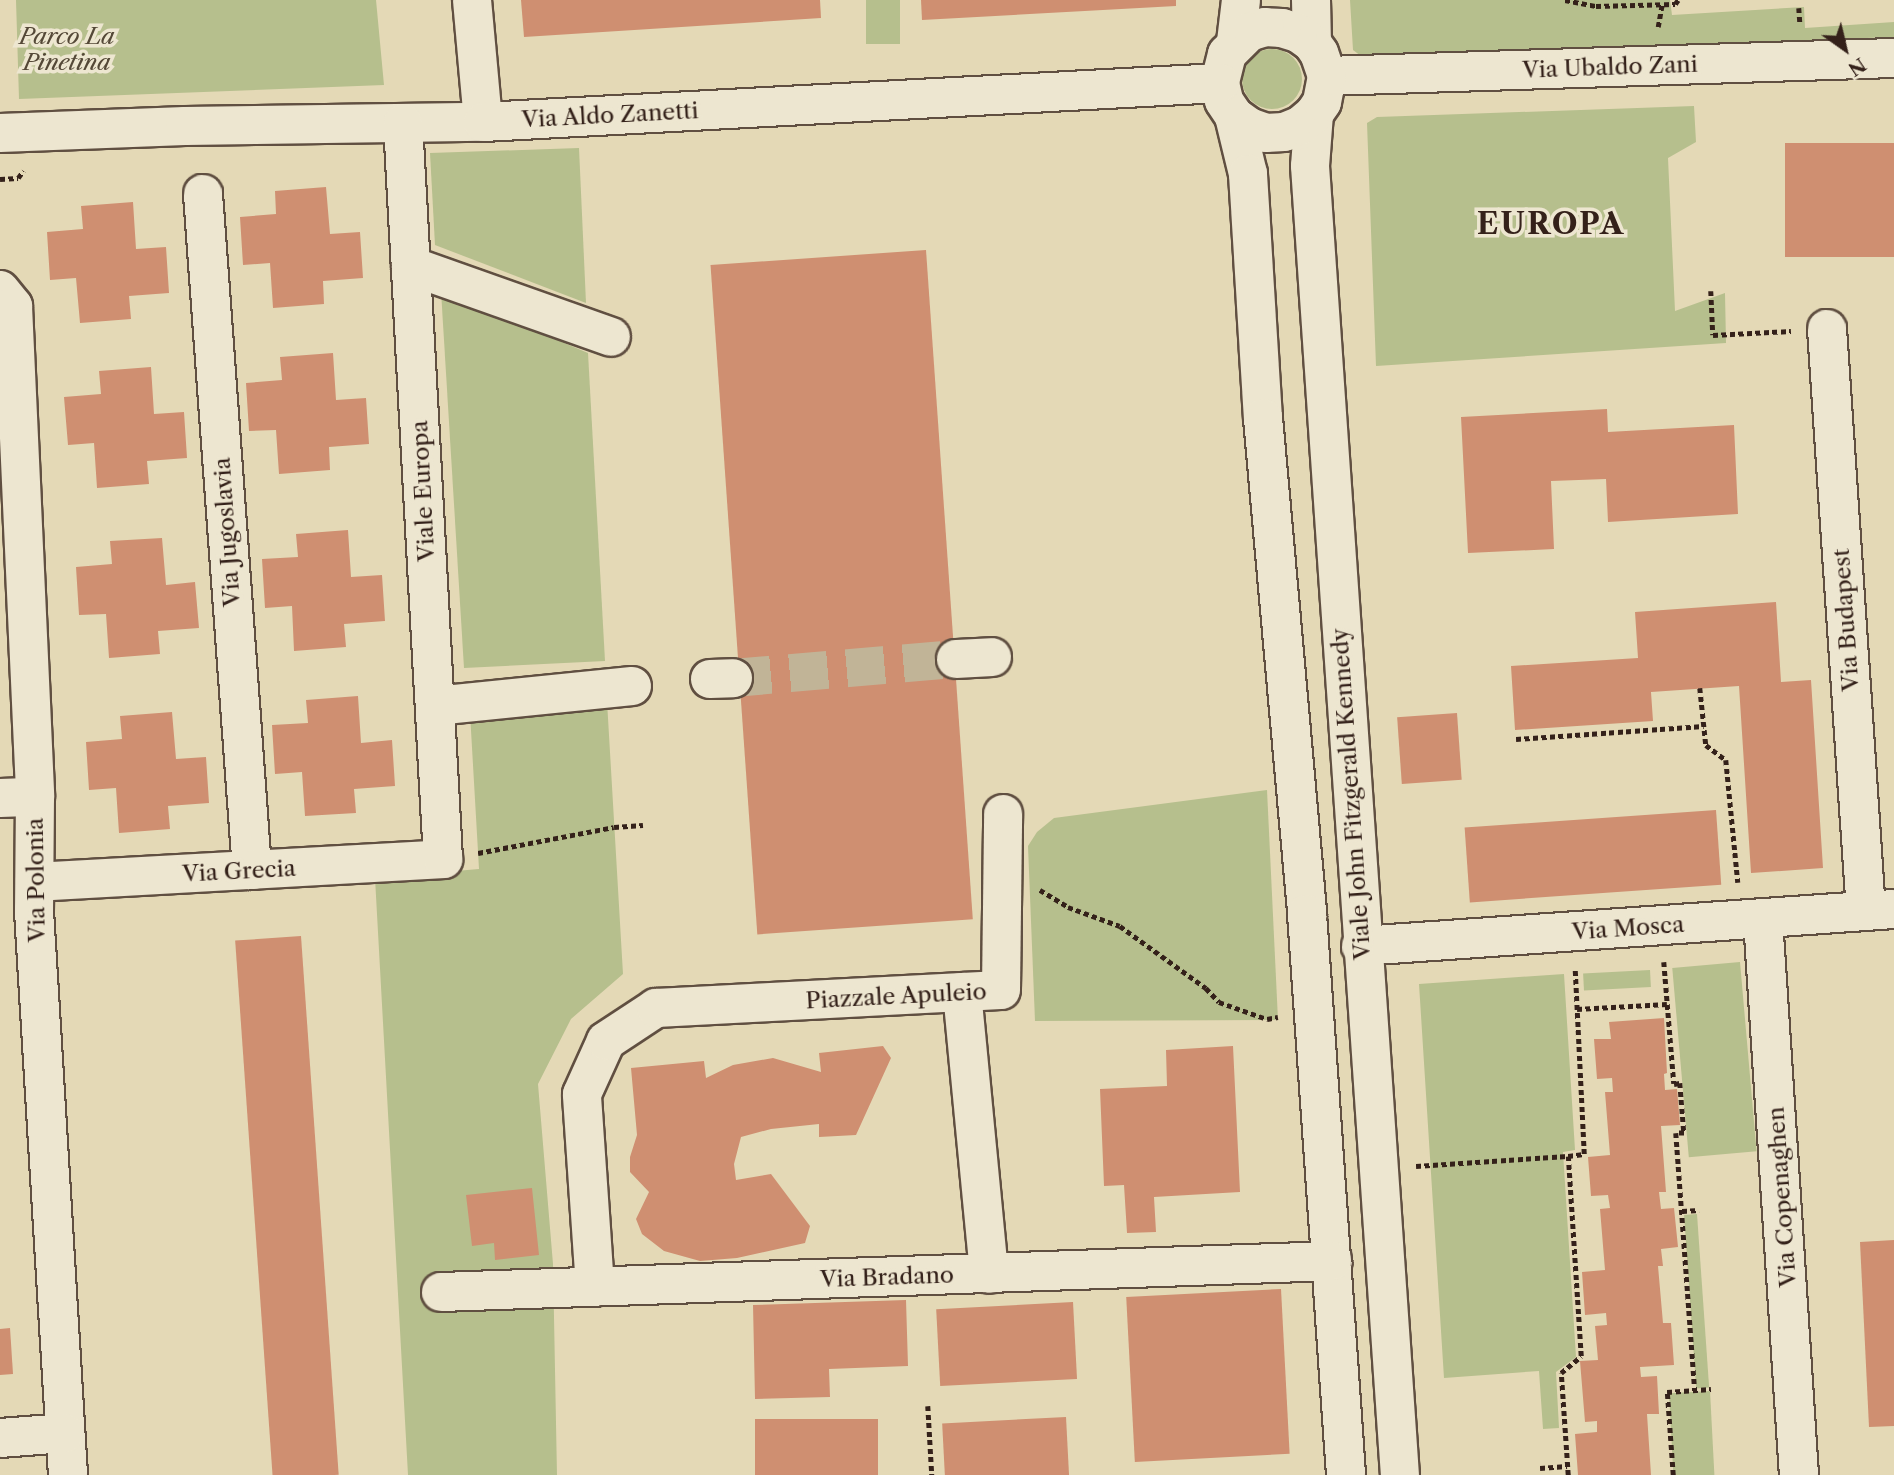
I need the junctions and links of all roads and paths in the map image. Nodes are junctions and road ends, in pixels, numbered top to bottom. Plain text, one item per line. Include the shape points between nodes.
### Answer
1 (472, 0) edge
2 (1241, 0) edge
3 (1311, 0) edge
4 (1565, 0) edge
5 (1678, 0) edge
6 (1236, 42) junction
7 (1894, 58) edge
8 (1319, 59) junction
9 (1227, 99) junction
10 (1314, 114) junction
11 (483, 122) junction
12 (403, 123) junction
13 (0, 133) edge
14 (18, 178) dead end
15 (0, 179) edge
16 (203, 194) dead end
17 (411, 266) junction
18 (0, 290) edge
19 (1711, 291) dead end
20 (1827, 329) joint
21 (611, 337) dead end
22 (632, 685) dead end
23 (1700, 688) dead end
24 (435, 706) junction
25 (1704, 726) junction
26 (1516, 739) dead end
27 (17, 798) edge
28 (1003, 814) dead end
29 (643, 825) dead end
30 (443, 859) junction
31 (1002, 867) junction
32 (251, 870) junction
33 (35, 882) junction
34 (1738, 883) dead end
35 (1880, 910) edge
36 (1763, 919) junction
37 (1361, 946) junction
38 (1664, 962) dead end
39 (1575, 968) dead end
40 (962, 992) junction
41 (1667, 1003) junction
42 (1577, 1009) junction
43 (1289, 1015) dead end
44 (1568, 1156) junction
45 (1405, 1166) dead end
46 (1699, 1210) dead end
47 (1682, 1211) junction
48 (1332, 1261) junction
49 (989, 1274) junction
50 (595, 1287) junction
51 (441, 1292) dead end
52 (1711, 1389) dead end
53 (1695, 1390) junction
54 (928, 1406) dead end
55 (65, 1433) junction
56 (0, 1438) edge
57 (1567, 1466) junction
58 (1540, 1468) dead end
59 (68, 1475) edge
60 (932, 1475) edge
61 (1346, 1475) edge
62 (1400, 1475) edge
63 (1568, 1475) edge
64 (1673, 1475) edge
65 (1799, 1475) edge

1 - 11 street
2 - 6 street
3 - 8 street, Viale John Fitzgerald Kennedy
4 - 5 path via 1596,6 1675,4
6 - 8 street via 1265,27 1298,33
6 - 9 street via 1221,68
7 - 8 street, Via Ubaldo Zani
8 - 10 street, Viale John Fitzgerald Kennedy via 1322,102
9 - 10 street via 1249,127 1266,132 1284,132
9 - 11 street, Via Aldo Zanetti
9 - 48 street via 1248,174
10 - 37 street, Viale John Fitzgerald Kennedy via 1310,166
11 - 12 street, Via Aldo Zanetti
12 - 13 street, Via Aldo Zanetti
12 - 17 street, Viale Europa
14 - 15 path
16 - 32 street, Via Jugoslavia
17 - 21 street
17 - 24 street, Viale Europa
18 - 27 street, Via Polonia via 13,306
19 - 20 path via 1713,335
20 - 35 street, Via Budapest
22 - 24 street
23 - 25 path
24 - 30 street, Viale Europa
25 - 26 path
25 - 34 path via 1706,745 1726,760
27 - 33 street, Via Polonia
28 - 31 street, Piazzale Apuleio
29 - 30 path
30 - 32 street, Via Grecia
31 - 40 street, Piazzale Apuleio via 1001,990
31 - 43 path via 1068,907 1120,926 1219,1002 1267,1018
32 - 33 street, Via Grecia
33 - 55 street, Via Polonia
35 - 36 street, Via Mosca
36 - 37 street, Via Mosca
36 - 65 street, Via Copenaghen
37 - 62 street, Viale John Fitzgerald Kennedy
38 - 41 path
39 - 42 path
40 - 49 street
40 - 50 street, Piazzale Apuleio via 656,1008 606,1041 582,1094
41 - 42 path
41 - 47 path via 1674,1084 1680,1083 1684,1133 1676,1133
42 - 44 path via 1584,1154
44 - 45 path
44 - 57 path via 1581,1356 1560,1373
46 - 47 path
47 - 53 path
48 - 49 street, Via Bradano
48 - 61 street
49 - 50 street, Via Bradano
50 - 51 street, Via Bradano
52 - 53 path
53 - 64 path via 1667,1392
54 - 60 path
55 - 56 street
55 - 59 street, Via Polonia
57 - 58 path
57 - 63 path

